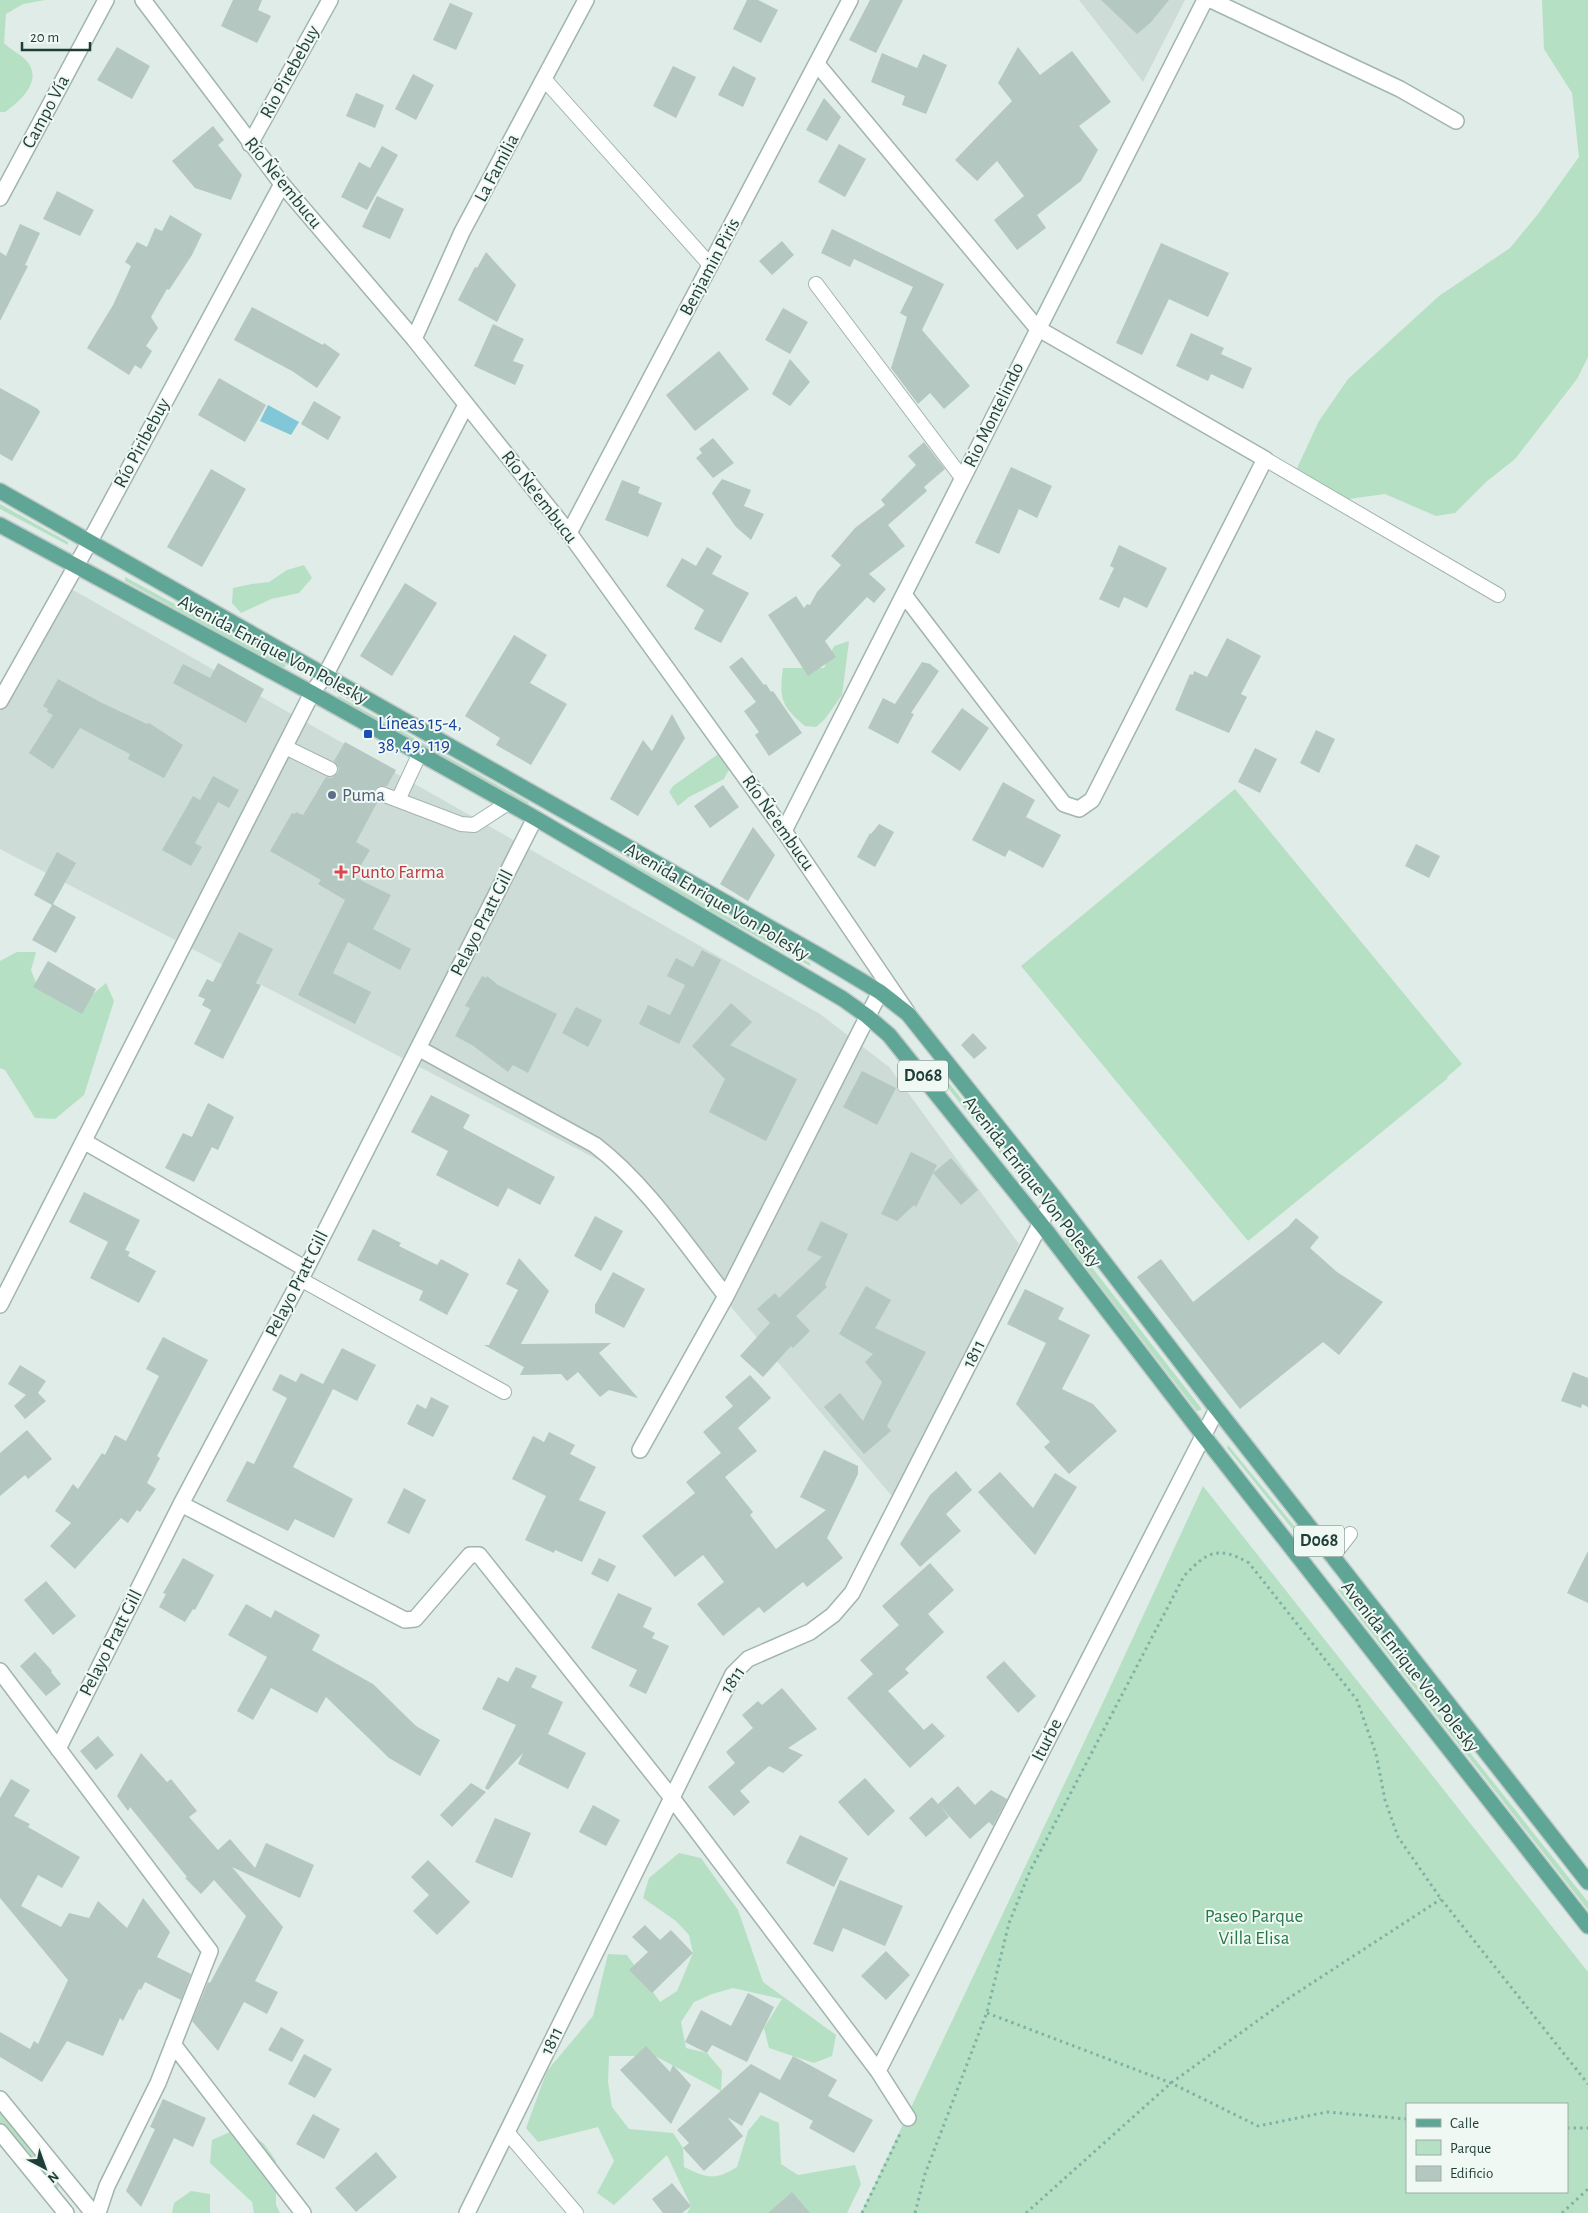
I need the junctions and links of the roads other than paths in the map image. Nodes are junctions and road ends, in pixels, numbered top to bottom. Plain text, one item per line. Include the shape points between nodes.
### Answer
1 (106, 0) edge
2 (143, 0) edge
3 (330, 0) edge
4 (586, 0) edge
5 (850, 0) edge
6 (1205, 0) edge
7 (1211, 0) edge
8 (817, 64) junction
9 (544, 79) junction
10 (1456, 121) dead end
11 (250, 144) junction
12 (282, 184) junction
13 (0, 198) edge
14 (710, 266) junction
15 (816, 284) dead end
16 (1037, 328) junction
17 (414, 339) junction
18 (466, 405) junction
19 (1265, 459) junction
20 (963, 479) junction
21 (0, 491) edge
22 (0, 525) edge
23 (569, 533) junction
24 (90, 541) junction
25 (75, 567) junction
26 (1498, 594) dead end
27 (905, 596) junction
28 (326, 674) junction
29 (312, 693) junction
30 (0, 701) edge
31 (285, 747) junction
32 (420, 753) junction
33 (330, 769) dead end
34 (382, 794) dead end
35 (398, 800) junction
36 (508, 803) junction
37 (535, 818) junction
38 (784, 830) junction
39 (880, 992) junction
40 (908, 1014) junction
41 (867, 1016) junction
42 (418, 1048) junction
43 (85, 1142) junction
44 (1054, 1197) junction
45 (1041, 1224) junction
46 (303, 1274) junction
47 (726, 1296) junction
48 (0, 1305) edge
49 (504, 1392) dead end
50 (1216, 1409) junction
51 (1203, 1435) junction
52 (640, 1450) dead end
53 (181, 1504) junction
54 (1350, 1534) dead end
55 (1332, 1556) junction
56 (1312, 1573) junction
57 (0, 1671) edge
58 (58, 1749) junction
59 (672, 1798) junction
60 (1588, 1882) edge
61 (1588, 1926) edge
62 (173, 2044) junction
63 (878, 2071) junction
64 (0, 2099) edge
65 (908, 2118) road end
66 (0, 2132) edge
67 (507, 2132) junction
68 (66, 2213) edge
69 (93, 2213) edge
70 (98, 2213) edge
71 (303, 2213) edge
72 (468, 2213) edge
73 (576, 2213) edge

1 - 13 street, Campo Vía
2 - 11 street, Río Ñe'embucu
3 - 11 street, Rio Pirebebuy
4 - 9 street, La Familia
5 - 8 street, Benjamin Piris
6 - 16 street, Rio Montelindo
7 - 10 street via 1400,88
8 - 14 street, Benjamin Piris
8 - 16 street
9 - 14 lane
9 - 17 street, La Familia via 462,232
11 - 12 street, Río Ñe'embucu
12 - 17 street, Río Ñe'embucu
12 - 24 street, Río Piribebuy
14 - 23 street, Benjamin Piris
15 - 20 lane
16 - 19 street
16 - 20 street, Rio Montelindo
17 - 18 street, Río Ñe'embucu
18 - 23 street, Río Ñe'embucu
18 - 28 street
19 - 26 lane
19 - 27 street via 1092,800 1079,810 1064,804
20 - 27 street, Rio Montelindo
21 - 24 main road, Avenida Enrique Von Polesky / D068
22 - 25 main road, Avenida Enrique Von Polesky / D068
23 - 38 street, Río Ñe'embucu
24 - 25 street, Río Piribebuy
24 - 28 main road, Avenida Enrique Von Polesky / D068
25 - 29 main road, Avenida Enrique Von Polesky / D068
25 - 30 street, Río Piribebuy
27 - 38 street, Rio Montelindo
28 - 29 street
28 - 39 main road, Avenida Enrique Von Polesky / D068
29 - 31 street
29 - 32 main road, Avenida Enrique Von Polesky / D068
31 - 33 lane
31 - 43 street
32 - 35 lane
32 - 36 main road, Avenida Enrique Von Polesky / D068
34 - 35 lane
35 - 36 lane via 461,824 474,825
36 - 37 main road, Avenida Enrique Von Polesky / D068
37 - 41 main road, Avenida Enrique Von Polesky / D068
37 - 42 street, Pelayo Pratt Gill
38 - 40 street, Río Ñe'embucu
39 - 40 main road, Avenida Enrique Von Polesky / D068
39 - 41 street
40 - 44 main road, Avenida Enrique Von Polesky / D068
41 - 45 main road, Avenida Enrique Von Polesky / D068 via 889,1035 926,1078
41 - 47 street
42 - 46 street, Pelayo Pratt Gill
42 - 47 street via 595,1145 618,1163
43 - 46 street
43 - 48 street
44 - 45 street, 1811
44 - 50 main road, Avenida Enrique Von Polesky / D068
45 - 51 main road, Avenida Enrique Von Polesky / D068
45 - 59 street, 1811 via 852,1593 833,1615 810,1632 748,1659 733,1674
46 - 49 lane
46 - 53 street, Pelayo Pratt Gill
47 - 52 street
50 - 51 street, Iturbe
50 - 55 main road, Avenida Enrique Von Polesky / D068
51 - 56 main road, Avenida Enrique Von Polesky / D068
51 - 63 street, Iturbe
53 - 58 street, Pelayo Pratt Gill
53 - 59 street via 405,1620 415,1619 470,1555 479,1555
54 - 55 lane
55 - 56 main road
55 - 60 main road, Avenida Enrique Von Polesky / D068
56 - 61 main road, Avenida Enrique Von Polesky / D068
57 - 58 street
58 - 62 street via 210,1951
59 - 63 street
59 - 67 street, 1811
62 - 70 street via 158,2083 107,2186
62 - 71 street
63 - 65 street
64 - 69 street
66 - 68 street
67 - 72 street, 1811
67 - 73 lane

